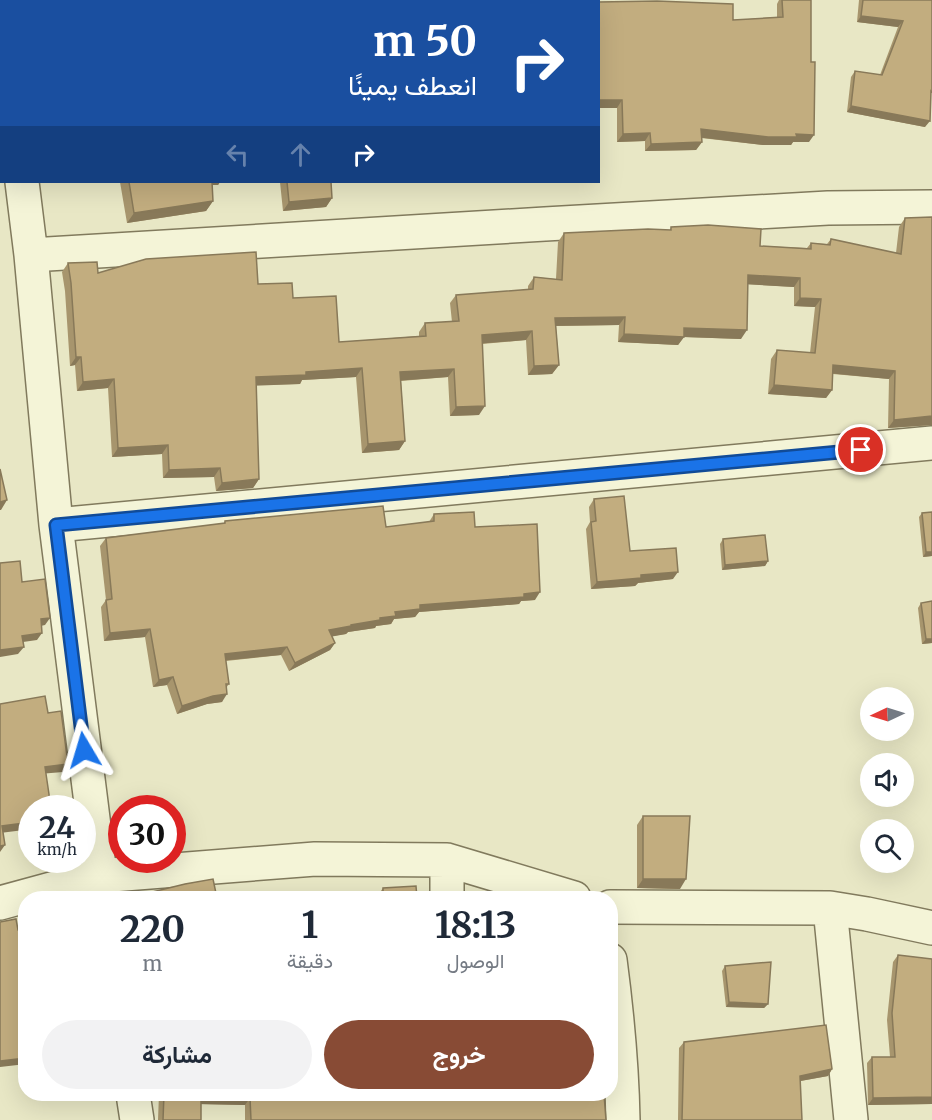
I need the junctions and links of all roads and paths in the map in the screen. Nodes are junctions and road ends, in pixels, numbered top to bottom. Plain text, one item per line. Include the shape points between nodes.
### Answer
1 (22, 183) edge
2 (932, 207) edge
3 (32, 255) junction
4 (932, 443) edge
5 (56, 525) junction
6 (447, 860) junction
7 (101, 887) edge
8 (76, 891) edge
9 (447, 891) edge
10 (551, 891) edge
11 (18, 900) edge
12 (0, 903) edge
13 (618, 908) edge
14 (830, 908) junction
15 (932, 928) edge
16 (618, 1025) edge
17 (134, 1101) edge
18 (137, 1120) edge
19 (623, 1120) edge
20 (851, 1120) edge

1 - 3 street
2 - 3 street via 828,208
3 - 5 street
4 - 5 street
5 - 7 street
6 - 7 street via 315,859
6 - 9 street
6 - 10 street
7 - 8 street
11 - 12 street
13 - 14 street
14 - 15 street
14 - 20 street
16 - 19 street
17 - 18 street

